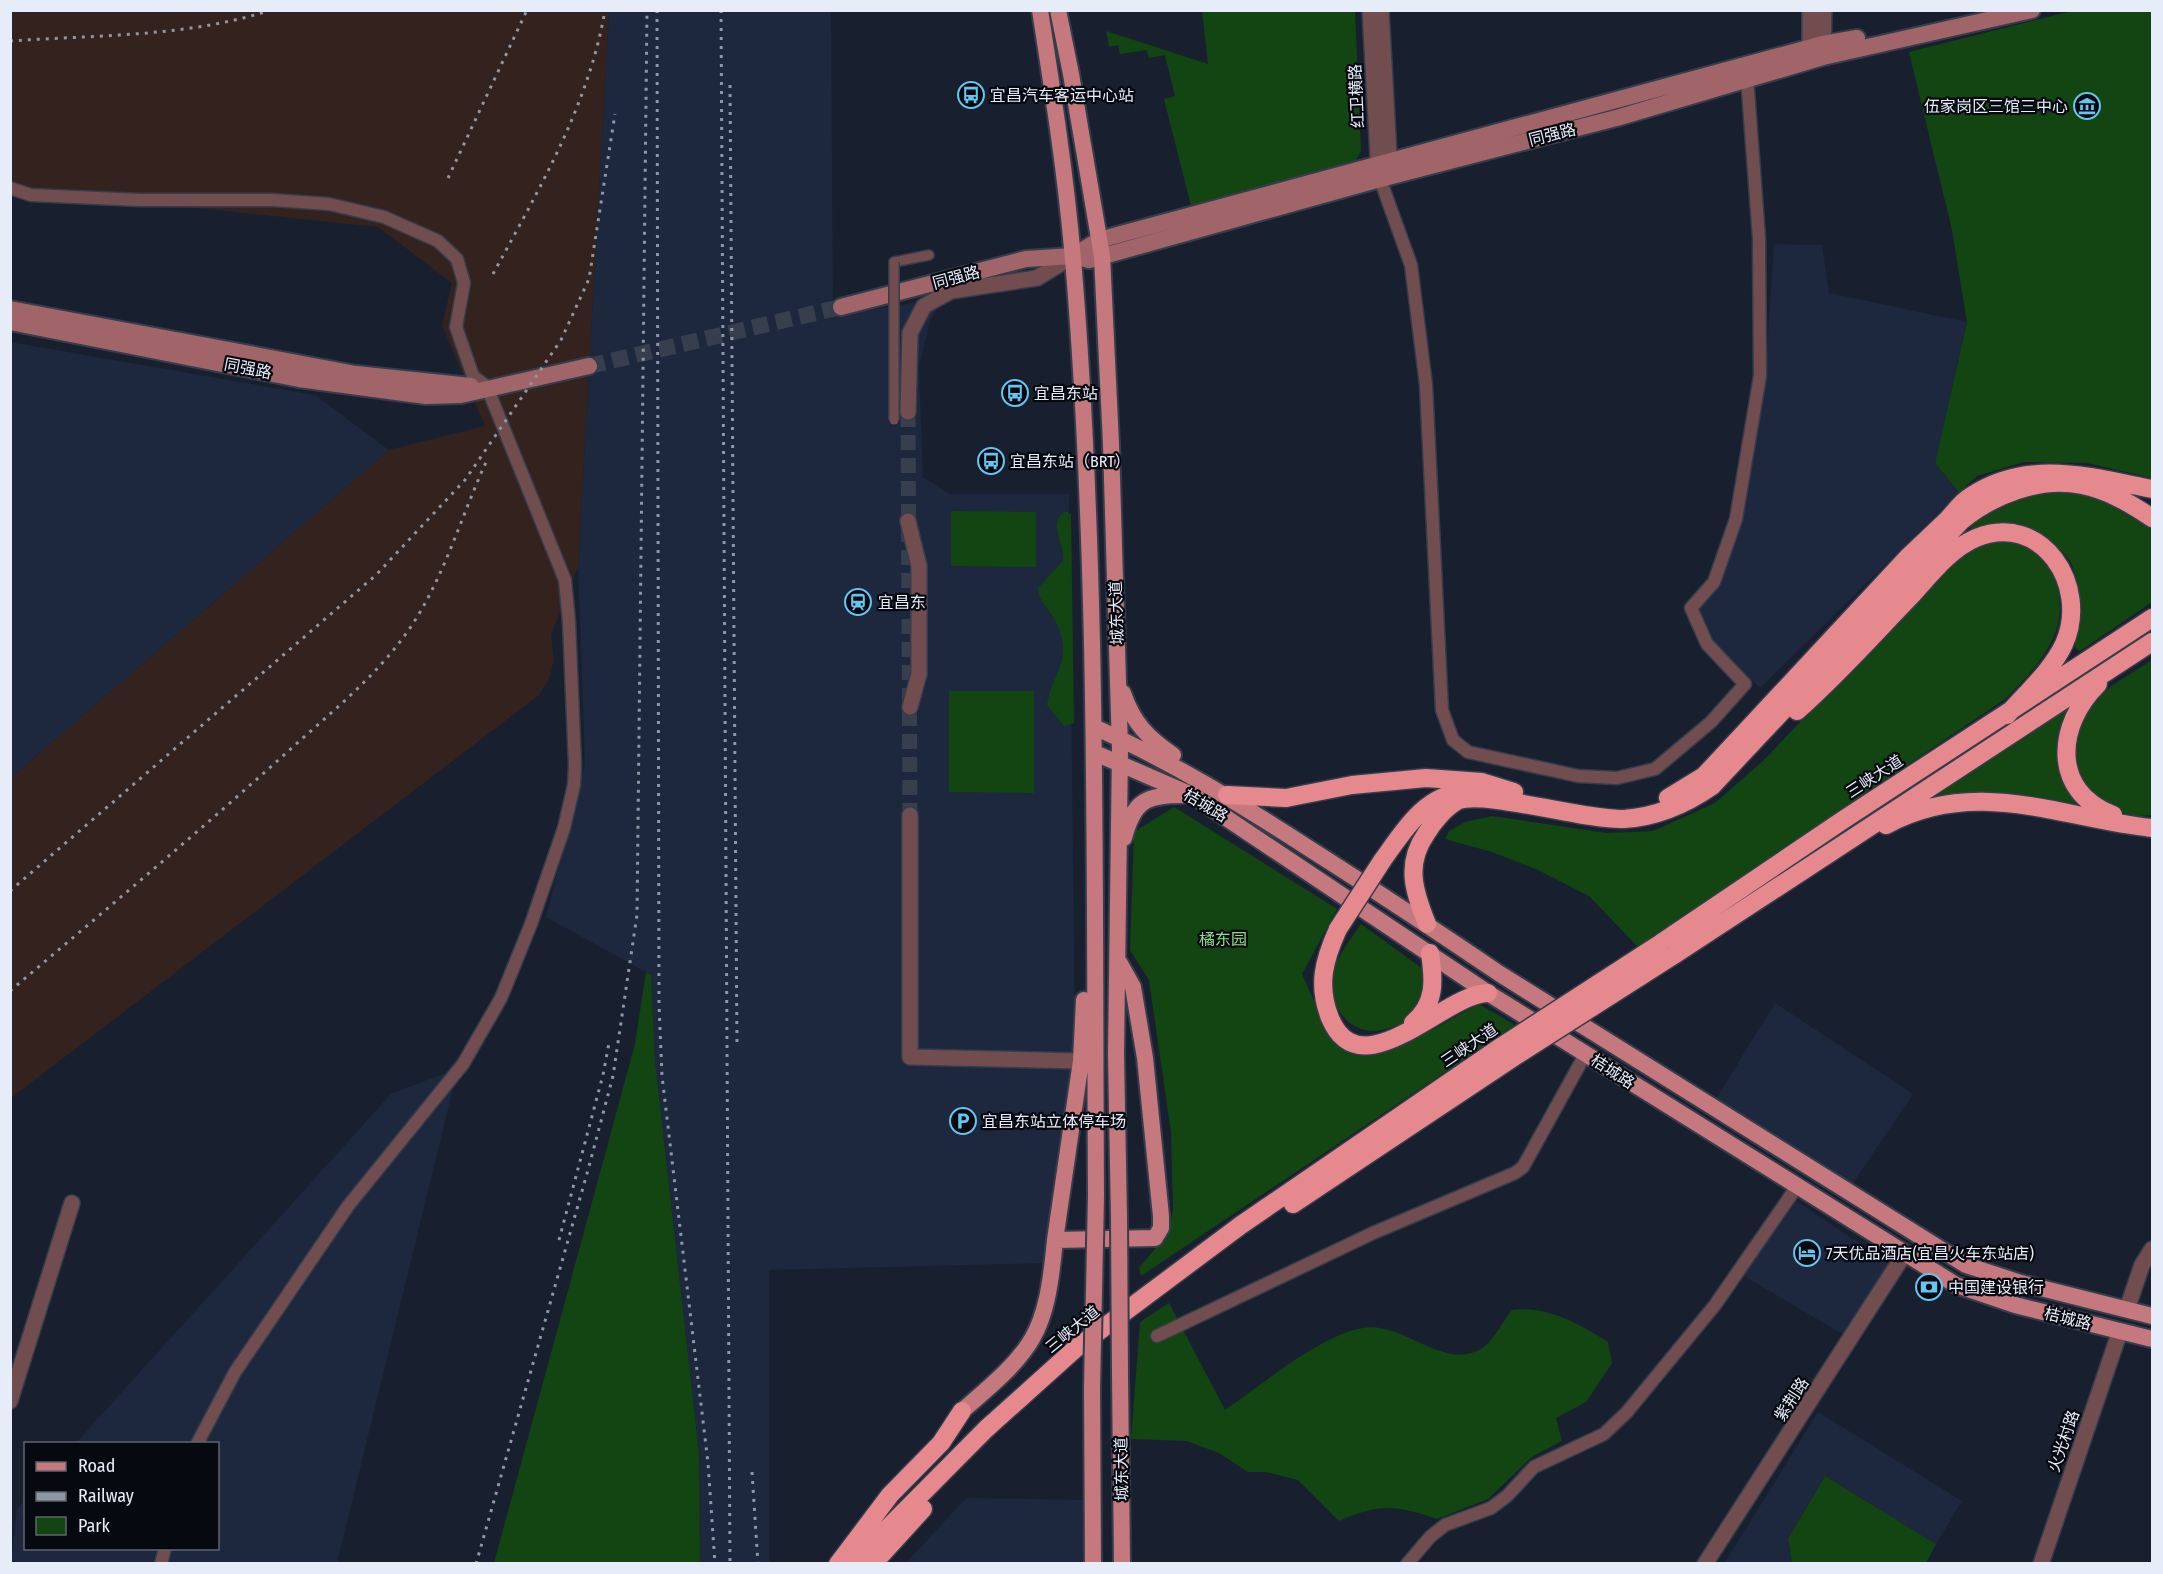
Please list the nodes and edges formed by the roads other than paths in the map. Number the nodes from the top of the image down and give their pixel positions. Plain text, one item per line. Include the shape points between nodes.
1 (1030, 10) edge
2 (1040, 10) edge
3 (1058, 10) edge
4 (1066, 10) edge
5 (1370, 10) edge
6 (1381, 10) edge
7 (1810, 10) edge
8 (1824, 10) edge
9 (1992, 10) edge
10 (2032, 10) edge
11 (1816, 52) junction
12 (1071, 74) junction
13 (1747, 77) junction
14 (1051, 82) junction
15 (1384, 170) junction
16 (10, 188) edge
17 (1101, 248) junction
18 (929, 255) dead end
19 (1073, 256) junction
20 (841, 307) tunnel mouth
21 (10, 309) edge
22 (10, 322) edge
23 (589, 366) tunnel mouth
24 (487, 387) junction
25 (908, 412) tunnel mouth
26 (894, 420) dead end
27 (2152, 489) edge
28 (2152, 510) edge
29 (2152, 518) edge
30 (1948, 519) junction
31 (908, 521) dead end
32 (2152, 618) edge
33 (2152, 642) edge
34 (2120, 662) junction
35 (1118, 675) junction
36 (910, 707) dead end
37 (2007, 715) junction
38 (1094, 727) junction
39 (1120, 737) junction
40 (1095, 753) junction
41 (1119, 762) junction
42 (1713, 786) junction
43 (1514, 792) junction
44 (1192, 795) junction
45 (1227, 795) junction
46 (1459, 800) junction
47 (1094, 813) junction
48 (910, 815) tunnel mouth
49 (2152, 821) edge
50 (2152, 828) edge
51 (1119, 856) junction
52 (1821, 861) junction
53 (1385, 863) junction
54 (1427, 924) junction
55 (1341, 930) junction
56 (1668, 949) junction
57 (1430, 953) junction
58 (1118, 962) junction
59 (1488, 993) junction
60 (1508, 1051) junction
61 (1586, 1053) junction
62 (1082, 1061) junction
63 (1798, 1185) junction
64 (72, 1203) dead end
65 (1055, 1240) junction
66 (2152, 1249) edge
67 (1905, 1253) junction
68 (2127, 1310) junction
69 (2152, 1316) edge
70 (2120, 1331) junction
71 (1157, 1336) dead end
72 (2152, 1339) edge
73 (10, 1401) edge
74 (962, 1411) joint
75 (197, 1442) edge
76 (838, 1563) edge
77 (852, 1563) edge
78 (873, 1563) edge
79 (1093, 1563) edge
80 (1122, 1563) edge
81 (1407, 1563) edge
82 (1705, 1563) edge
83 (2041, 1563) edge

1 - 14 main road
2 - 14 main road, 城东大道
3 - 12 main road, 城东大道
4 - 12 main road
5 - 15 street, 红卫横路
6 - 15 street, 红卫横路
7 - 11 street
8 - 11 street
9 - 11 main road, 同强路
10 - 11 main road, 同强路
11 - 13 main road, 同强路
11 - 15 main road, 同强路 via 1516,129
12 - 17 main road, 城东大道
13 - 15 main road, 同强路 via 1620,117
13 - 15 street via 1759,238 1760,376 1736,519 1714,582 1691,608 1707,644 1745,684 1711,722 1655,769 1617,778 1578,776 1468,752 1453,740 1442,710 1426,385 1411,265
14 - 19 main road, 城东大道
15 - 17 main road, 同强路
16 - 24 street via 31,195 329,204 384,217 438,241 457,259 464,283 456,327 473,376
17 - 19 main road, 同强路 via 1089,260
17 - 35 main road, 城东大道
18 - 26 street, bridge via 894,262
19 - 20 main road, 同强路 via 1026,259
19 - 25 street via 1037,278 951,291 917,315 910,333
19 - 38 main road, 城东大道 via 1088,477
21 - 24 main road, 同强路 via 356,374
22 - 24 main road, 同强路 via 355,387 447,396
23 - 24 main road, 同强路
24 - 75 street via 565,580 575,765 564,828 501,998 463,1064 348,1206 235,1372
27 - 30 highway via 2061,472 2027,474 1969,496
28 - 30 highway via 2109,487 2060,476 1998,487
29 - 42 highway via 2124,500 2081,485 2048,484 1981,505 1961,521
30 - 43 highway via 1704,776 1683,791 1646,807 1619,809
31 - 36 street via 919,566 919,674
32 - 37 highway, 三峡大道
33 - 34 highway, 三峡大道
34 - 49 highway via 2086,696 2070,723 2065,742 2067,764 2074,782 2094,806 2121,819
34 - 52 highway, 三峡大道 via 1863,829
35 - 39 main road, 城东大道
35 - 45 main road via 1129,710 1141,730
37 - 42 highway via 2063,645 2072,603 2068,579 2044,548 2014,534 1994,533 1956,548 1815,695
37 - 56 highway, 三峡大道 via 1853,813
38 - 39 main road, 桔城路
38 - 40 main road, 城东大道
39 - 41 main road, 城东大道
39 - 45 main road, 桔城路
40 - 41 main road, 桔城路
40 - 47 main road, 城东大道
41 - 44 main road, 桔城路
41 - 51 main road, 城东大道
42 - 46 highway via 1673,808 1623,819 1482,799
43 - 45 highway via 1482,782 1426,778 1352,785 1286,798
43 - 53 highway via 1460,792 1441,798 1417,815
44 - 51 main road via 1150,797 1138,805 1129,820
44 - 57 main road, 桔城路
45 - 54 main road, 桔城路
46 - 53 highway via 1423,816
46 - 54 highway via 1428,830 1413,858 1412,874
47 - 62 main road
47 - 79 main road, 城东大道, bridge
48 - 62 street via 910,1057
50 - 52 highway via 2035,805 1970,801 1937,805 1901,818
51 - 58 main road, 城东大道
52 - 56 highway, 三峡大道
53 - 55 highway, bridge
54 - 68 main road, 桔城路 via 1500,974 1966,1265
55 - 57 highway via 1328,979 1328,996 1341,1024 1361,1037 1385,1037 1399,1032 1422,1015 1432,995
55 - 59 highway via 1326,955 1322,976 1324,999 1336,1028 1352,1041 1388,1042 1471,995
56 - 60 highway, 三峡大道, bridge
57 - 59 main road, 桔城路
58 - 65 main road via 1133,987 1145,1058 1161,1228 1155,1238
58 - 80 main road, 城东大道, bridge
59 - 61 main road, 桔城路
60 - 77 highway, 三峡大道 via 1241,1225 1075,1349 986,1429
60 - 78 highway, 三峡大道 via 1242,1238 1081,1359 934,1496
61 - 63 main road, 桔城路
61 - 71 street via 1523,1167 1515,1173 1373,1233
62 - 65 main road
63 - 67 main road, 桔城路
63 - 81 street via 1715,1305 1627,1412 1604,1434 1533,1467 1491,1508 1445,1525
64 - 73 street
65 - 74 main road via 1049,1295 1037,1333 1027,1351 1006,1373
66 - 68 street via 2142,1265
67 - 70 main road, 桔城路 via 1956,1285 2015,1305
67 - 82 street, 紫荆路
68 - 69 main road, 桔城路
70 - 72 main road, 桔城路
70 - 83 street, 火光村路
74 - 76 highway via 940,1443 890,1495

